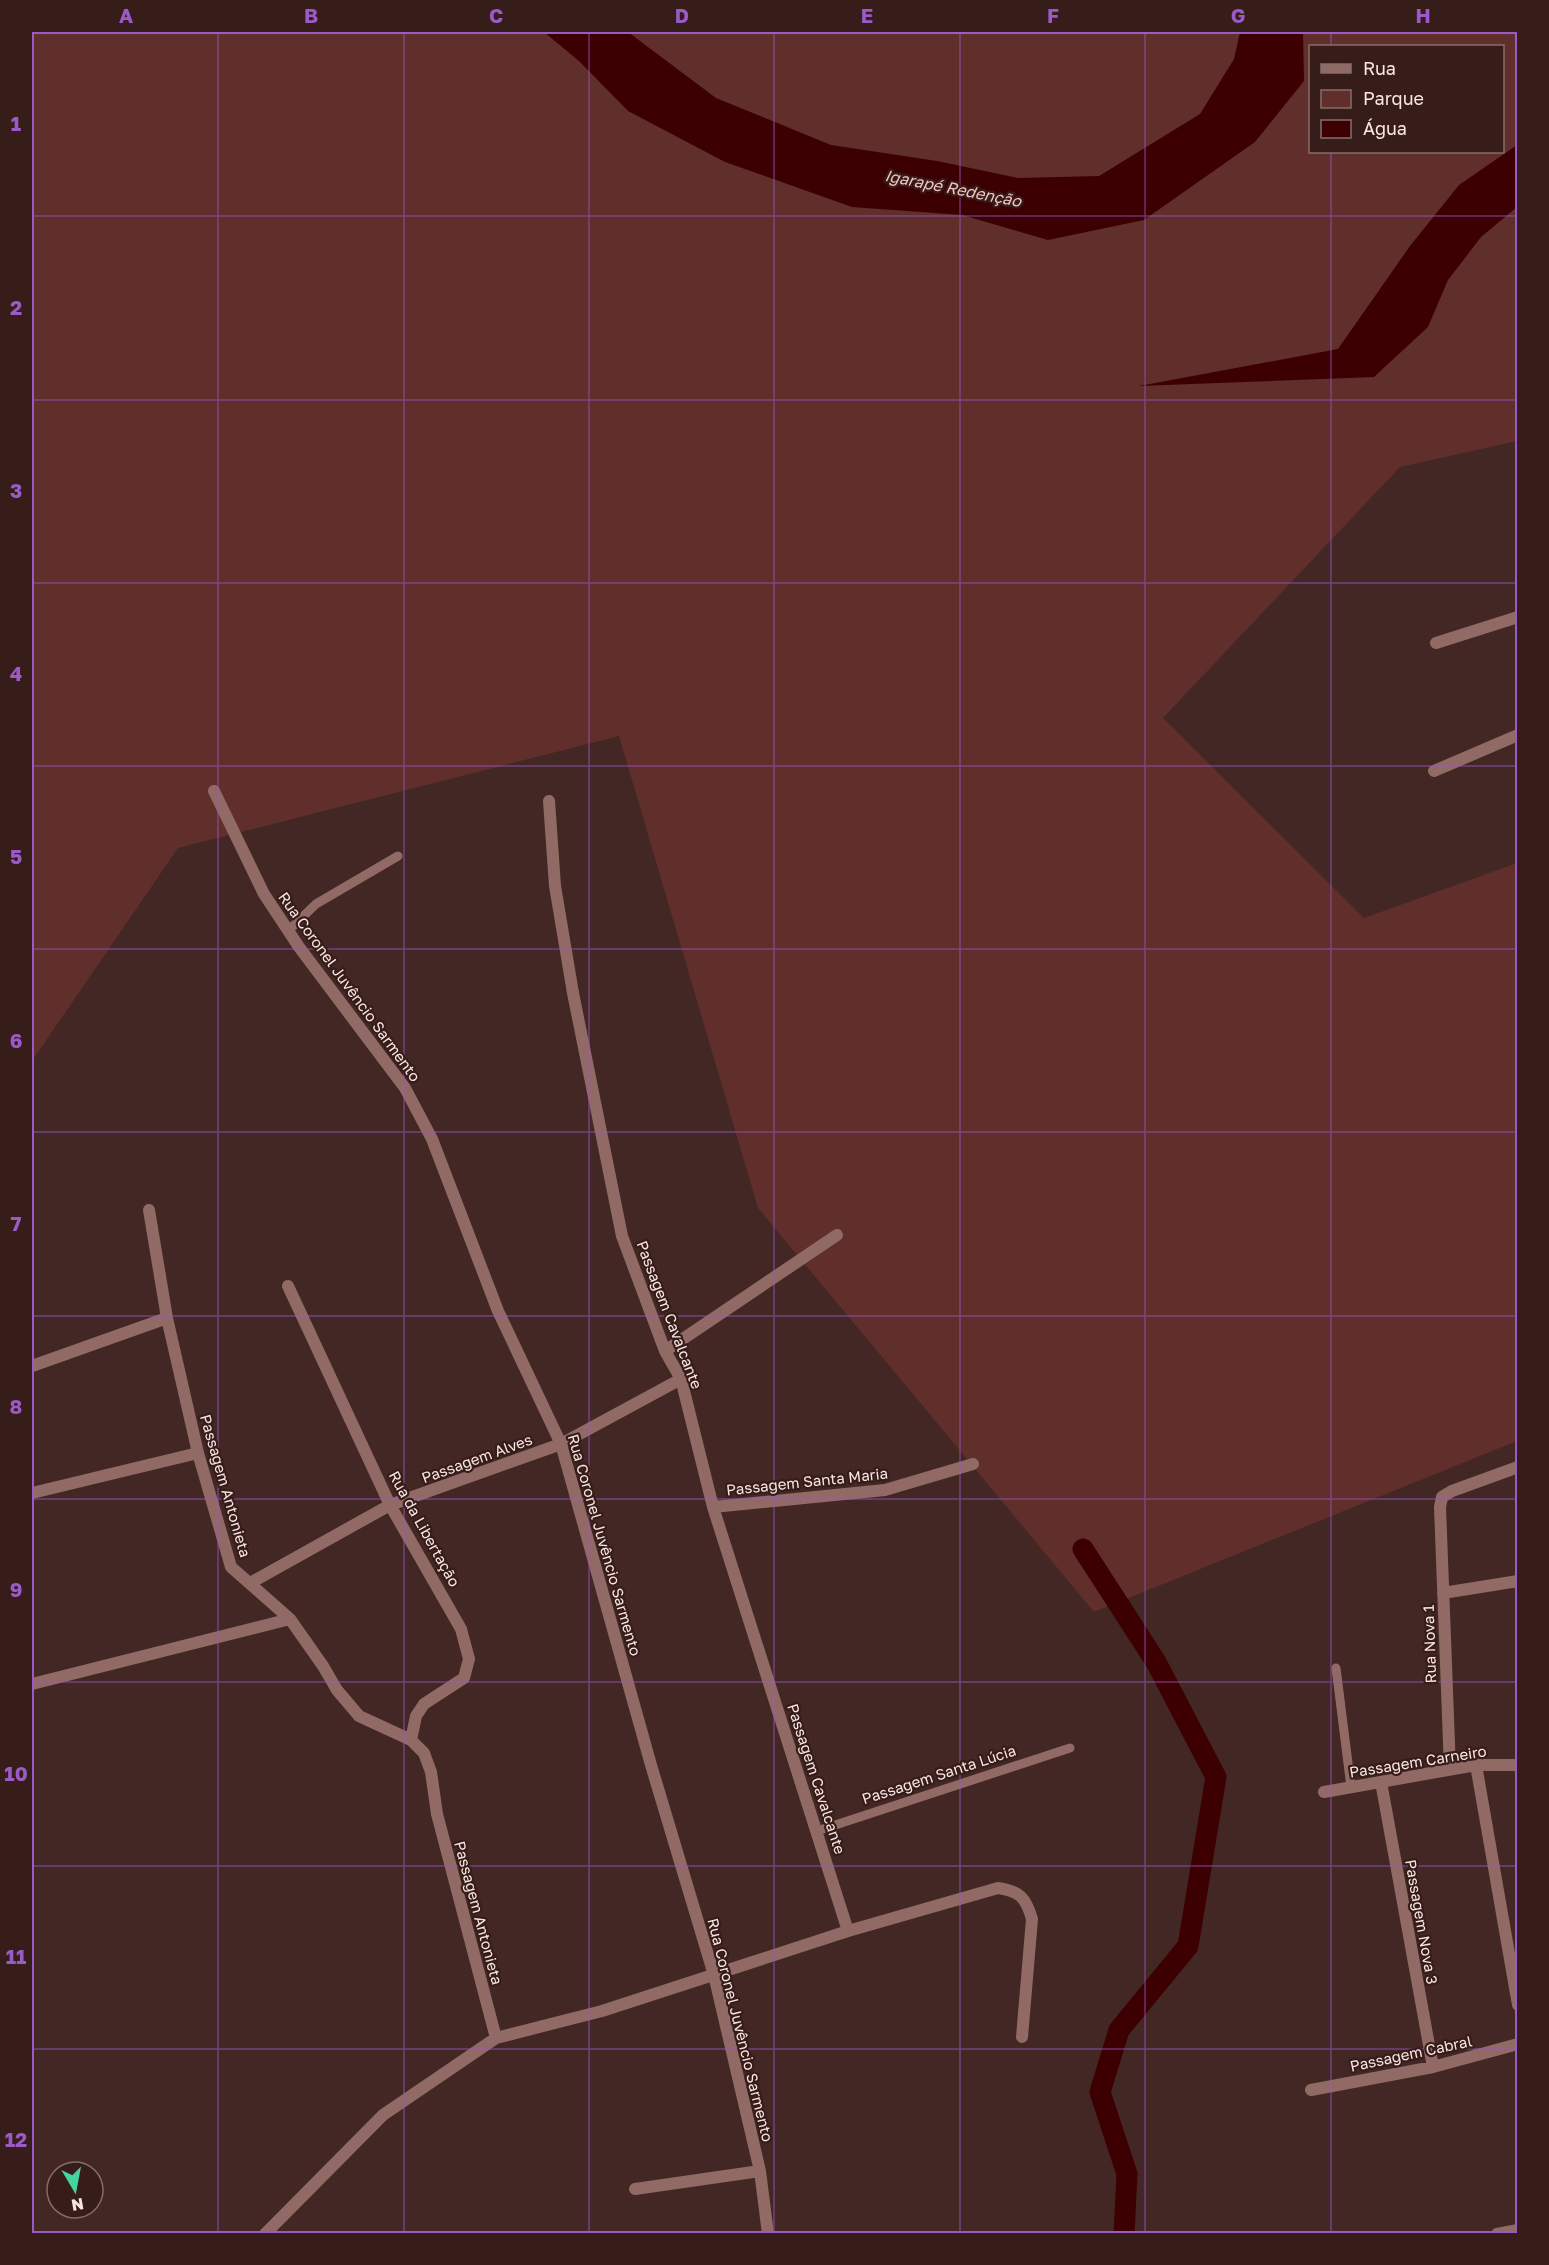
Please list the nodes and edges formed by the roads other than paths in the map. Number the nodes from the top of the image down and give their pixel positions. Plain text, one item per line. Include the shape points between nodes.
1 (1518, 617) edge
2 (1436, 644) dead end
3 (1518, 735) edge
4 (1434, 771) dead end
5 (214, 791) dead end
6 (549, 801) dead end
7 (398, 856) dead end
8 (288, 931) junction
9 (149, 1209) dead end
10 (837, 1236) dead end
11 (288, 1286) dead end
12 (167, 1318) junction
13 (665, 1351) junction
14 (32, 1366) edge
15 (681, 1379) junction
16 (561, 1444) junction
17 (198, 1453) junction
18 (973, 1464) dead end
19 (1518, 1467) edge
20 (32, 1493) edge
21 (390, 1505) junction
22 (713, 1508) junction
23 (1518, 1581) edge
24 (250, 1583) junction
25 (1443, 1593) junction
26 (290, 1619) junction
27 (1336, 1668) dead end
28 (32, 1684) edge
29 (411, 1740) junction
30 (1070, 1748) dead end
31 (1476, 1765) junction
32 (1518, 1765) edge
33 (1450, 1769) junction
34 (1381, 1782) junction
35 (1351, 1787) junction
36 (1324, 1792) dead end
37 (817, 1831) junction
38 (848, 1931) junction
39 (714, 1975) junction
40 (1518, 2005) edge
41 (1022, 2037) dead end
42 (496, 2038) junction
43 (1518, 2044) edge
44 (1432, 2067) junction
45 (1311, 2090) dead end
46 (760, 2171) junction
47 (636, 2189) dead end
48 (1518, 2230) edge
49 (265, 2234) edge
50 (768, 2234) edge
51 (1497, 2234) edge

1 - 2 street
3 - 4 street
5 - 8 street, Rua Coronel Juvêncio Sarmento via 264,894
6 - 13 street, Passagem Cavalcante via 558,908 622,1236
7 - 8 lane via 316,904
8 - 16 street, Rua Coronel Juvêncio Sarmento via 405,1088 432,1139 498,1311
9 - 12 street, Passagem Antonieta
10 - 13 street
11 - 21 street, Rua da Libertação
12 - 14 street
12 - 17 street, Passagem Antonieta
13 - 15 street, Passagem Cavalcante
15 - 16 street, Passagem Alves
15 - 22 street, Passagem Cavalcante
16 - 21 street, Passagem Alves
16 - 39 street, Rua Coronel Juvêncio Sarmento
17 - 20 street
17 - 24 street, Passagem Antonieta via 231,1567
18 - 22 street, Passagem Santa Maria via 885,1490
19 - 25 street, Rua Nova 1 via 1442,1497 1439,1517
21 - 24 street, Passagem Alves
21 - 29 street, Rua da Libertação via 461,1629 469,1659 464,1678 424,1704 416,1716
22 - 37 street, Passagem Cavalcante
23 - 25 street
24 - 26 street, Passagem Antonieta
25 - 33 street, Rua Nova 1
26 - 28 street
26 - 29 street, Passagem Antonieta via 359,1716
27 - 35 lane
29 - 42 street, Passagem Antonieta via 424,1753 431,1772 436,1814
30 - 37 lane, Passagem Santa Lúcia
31 - 32 street, Passagem Carneiro
31 - 33 street, Passagem Carneiro
31 - 40 street
33 - 34 street, Passagem Carneiro
34 - 35 street, Passagem Carneiro
34 - 44 street, Passagem Nova 3
35 - 36 street, Passagem Carneiro
37 - 38 street, Passagem Cavalcante
38 - 39 street
38 - 41 street via 998,1888 1016,1891 1027,1901 1032,1919
39 - 42 street via 602,2011
39 - 46 street, Rua Coronel Juvêncio Sarmento
42 - 49 street via 383,2115
43 - 44 street, Passagem Cabral
44 - 45 street, Passagem Cabral
46 - 47 street
46 - 50 street, Rua Coronel Juvêncio Sarmento
48 - 51 street

